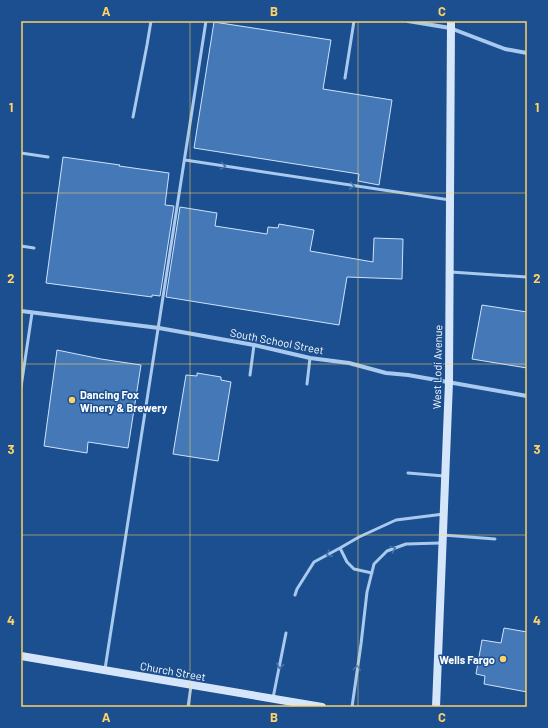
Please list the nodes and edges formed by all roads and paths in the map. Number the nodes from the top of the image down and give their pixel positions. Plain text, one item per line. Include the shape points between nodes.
1 (152, 21) edge
2 (206, 21) edge
3 (354, 21) edge
4 (408, 21) edge
5 (451, 25) edge
6 (527, 53) edge
7 (345, 78) dead end
8 (133, 117) dead end
9 (21, 152) edge
10 (48, 157) dead end
11 (184, 160) junction
12 (450, 200) junction
13 (21, 246) edge
14 (34, 248) dead end
15 (449, 272) junction
16 (527, 277) edge
17 (21, 311) edge
18 (32, 313) junction
19 (159, 328) junction
20 (254, 345) junction
21 (310, 358) junction
22 (250, 375) dead end
23 (449, 382) junction
24 (307, 384) dead end
25 (21, 387) edge
26 (527, 396) edge
27 (408, 473) dead end
28 (445, 476) junction
29 (444, 514) junction
30 (443, 538) junction
31 (495, 540) dead end
32 (340, 548) junction
33 (372, 574) junction
34 (296, 595) dead end
35 (286, 633) dead end
36 (21, 656) edge
37 (105, 671) junction
38 (191, 686) junction
39 (273, 699) junction
40 (188, 707) edge
41 (316, 707) edge
42 (352, 707) edge
43 (436, 707) edge

1 - 8 lane
2 - 11 lane
3 - 7 lane
4 - 5 street
5 - 6 street via 505,48
5 - 12 main road, West Lodi Avenue
9 - 10 lane
11 -> 12 lane
11 - 19 lane
12 - 15 main road, West Lodi Avenue
13 - 14 lane
15 - 16 lane
15 - 23 main road, West Lodi Avenue
17 - 18 street, South School Street
18 - 19 street, South School Street
18 - 25 lane
19 - 20 street, South School Street
19 - 37 lane
20 - 21 street, South School Street
20 - 22 lane
21 - 23 street, South School Street
21 - 24 lane
23 - 26 street, South School Street
23 - 28 main road, West Lodi Avenue
27 - 28 lane
28 - 29 main road, West Lodi Avenue
29 - 30 main road, West Lodi Avenue
29 - 32 lane via 396,520
30 - 31 lane
33 -> 30 lane via 374,564 387,551 406,544
30 - 43 main road, West Lodi Avenue
32 - 33 lane via 354,569
32 -> 34 lane via 314,562
42 -> 33 lane
35 -> 39 lane
36 - 37 main road, Church Street
37 - 38 main road, Church Street
38 - 39 main road, Church Street
38 - 40 lane
39 - 41 main road, Church Street

